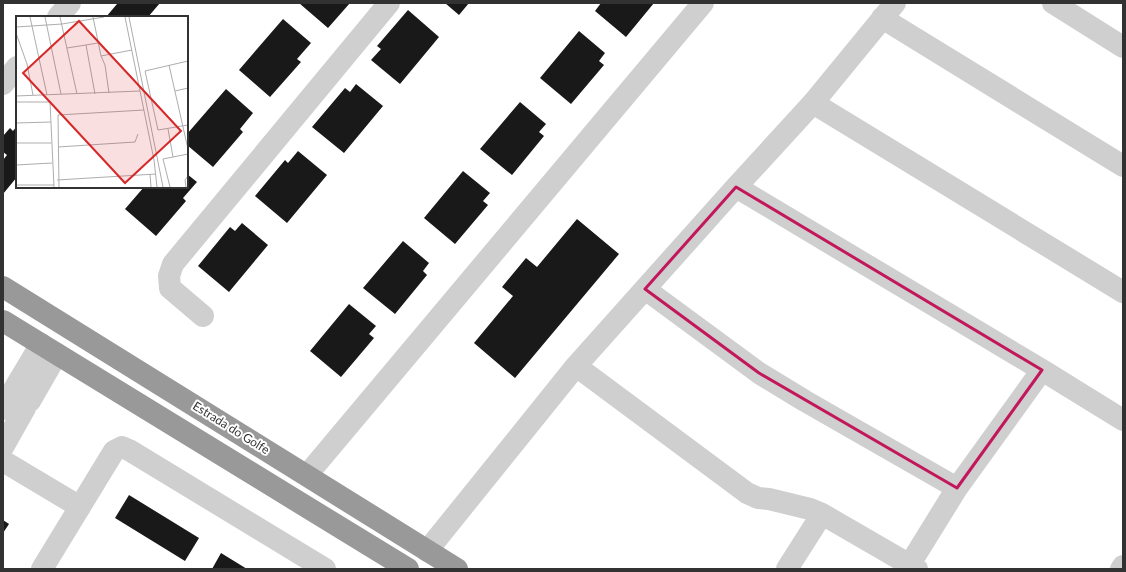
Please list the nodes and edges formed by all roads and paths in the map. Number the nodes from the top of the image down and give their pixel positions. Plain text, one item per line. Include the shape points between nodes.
1 (70, 3) edge
2 (389, 3) edge
3 (703, 3) edge
4 (1053, 3) edge
5 (888, 11) edge
6 (59, 16) edge
7 (1123, 47) edge
8 (16, 68) edge
9 (3, 84) edge
10 (812, 103) junction
11 (1123, 166) edge
12 (736, 187) junction
13 (3, 287) edge
14 (645, 289) junction
15 (1123, 292) edge
16 (203, 316) dead end
17 (3, 321) edge
18 (49, 349) junction
19 (576, 366) junction
20 (1042, 370) junction
21 (16, 402) edge
22 (1123, 420) edge
23 (3, 447) edge
24 (3, 461) edge
25 (307, 475) junction
26 (957, 488) junction
27 (80, 507) junction
28 (822, 514) junction
29 (427, 551) junction
30 (914, 567) edge
31 (42, 569) edge
32 (325, 569) edge
33 (408, 569) edge
34 (457, 569) edge
35 (787, 569) edge

1 - 6 street
2 - 16 street via 173,264 169,276 170,288
3 - 25 street
4 - 7 street
5 - 10 street
5 - 11 street
8 - 9 street
10 - 12 street
10 - 15 street
12 - 14 street
12 - 20 street
13 - 25 highway, Estrada do Golfe
14 - 19 street
14 - 26 street via 758,373
17 - 18 highway
18 - 21 street
18 - 33 highway
19 - 28 street via 747,493
19 - 29 street
20 - 22 street
20 - 26 street
21 - 23 street
24 - 27 street
25 - 29 highway, Estrada do Golfe
26 - 30 street
27 - 31 street
27 - 32 street via 114,451 122,447
28 - 30 street
28 - 35 street
29 - 34 highway, Estrada do Golfe

